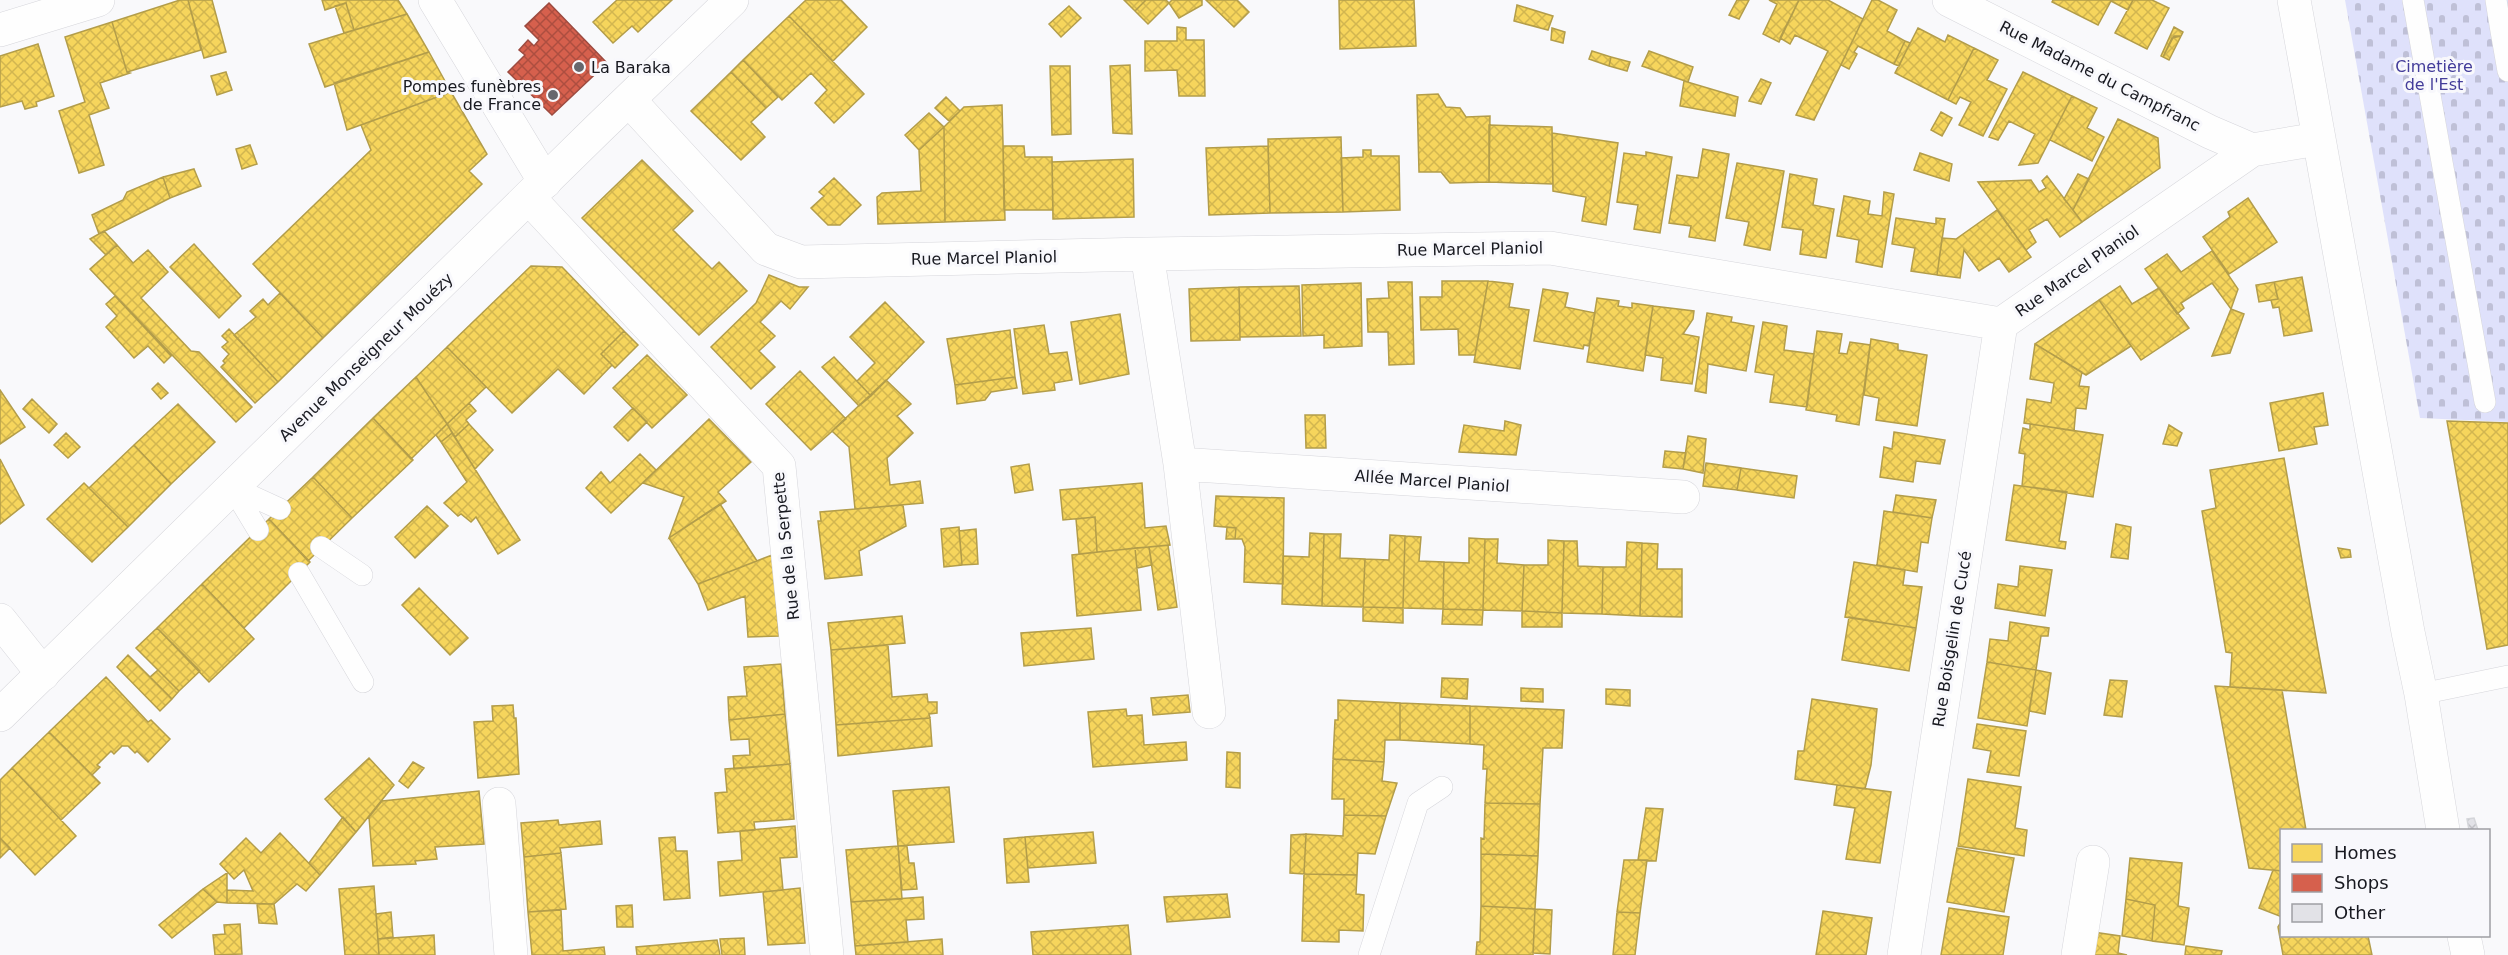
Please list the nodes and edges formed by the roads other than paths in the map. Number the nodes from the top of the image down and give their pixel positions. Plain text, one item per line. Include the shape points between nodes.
1 (98, 0) edge
2 (435, 0) edge
3 (732, 0) edge
4 (1949, 0) edge
5 (2294, 0) edge
6 (2413, 0) edge
7 (2496, 0) edge
8 (16, 17) edge
9 (2504, 30) edge
10 (2508, 71) edge
11 (629, 100) junction
12 (2319, 139) junction
13 (2252, 150) junction
14 (537, 190) junction
15 (1147, 254) junction
16 (2001, 324) junction
17 (2485, 402) dead end
18 (1180, 464) junction
19 (232, 486) junction
20 (1683, 497) dead end
21 (280, 509) dead end
22 (258, 530) dead end
23 (321, 547) dead end
24 (299, 573) dead end
25 (362, 575) dead end
26 (0, 620) edge
27 (43, 674) junction
28 (2508, 676) edge
29 (363, 682) dead end
30 (2421, 694) junction
31 (1209, 712) dead end
32 (0, 715) edge
33 (1442, 787) dead end
34 (499, 804) dead end
35 (2443, 829) edge
36 (2093, 862) dead end
37 (2464, 937) edge
38 (511, 955) edge
39 (827, 955) edge
40 (1370, 955) edge
41 (1904, 955) edge
42 (2078, 955) edge
43 (2468, 955) edge

1 - 8 street
2 - 14 street, Rue de la Serpette
3 - 11 street, Avenue Monseigneur Mouézy
4 - 13 street, Rue Madame du Campfranc
5 - 12 street
6 - 17 lane
7 - 9 lane
9 - 10 lane
11 - 14 street, Avenue Monseigneur Mouézy
11 - 15 street, Rue Marcel Planiol via 766,249 801,262
12 - 13 street, Rue Marcel Planiol
12 - 30 street
13 - 16 street, Rue Marcel Planiol
14 - 19 street, Avenue Monseigneur Mouézy
14 - 39 street, Rue de la Serpette via 779,466
15 - 16 street, Rue Marcel Planiol via 1550,248
15 - 18 street
16 - 41 street, Rue Boisgelin de Cucé
18 - 20 street, Allée Marcel Planiol
18 - 31 street
19 - 21 lane
19 - 22 lane
19 - 27 street, Avenue Monseigneur Mouézy
23 - 25 lane
24 - 29 lane
26 - 27 street
27 - 32 street, Avenue Monseigneur Mouézy
28 - 30 lane
30 - 35 street
33 - 40 lane via 1418,803
34 - 38 street
36 - 42 street
37 - 43 street

